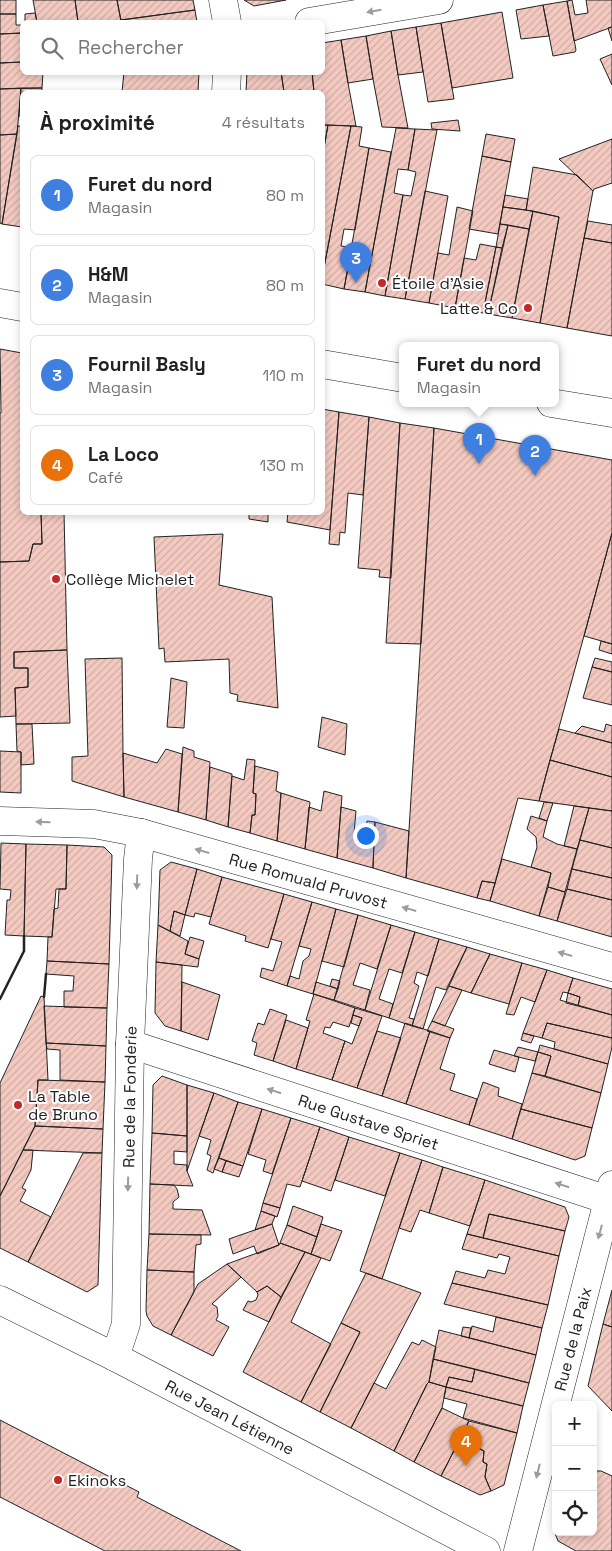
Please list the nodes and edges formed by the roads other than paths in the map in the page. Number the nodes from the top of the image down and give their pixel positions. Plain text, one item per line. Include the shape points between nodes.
1 (222, 0) edge
2 (439, 0) edge
3 (227, 20) edge
4 (321, 20) edge
5 (227, 75) edge
6 (226, 90) edge
7 (0, 303) edge
8 (20, 307) edge
9 (325, 365) edge
10 (399, 377) edge
11 (559, 404) edge
12 (612, 413) edge
13 (0, 821) edge
14 (141, 833) junction
15 (612, 967) edge
16 (130, 1044) junction
17 (610, 1192) edge
18 (0, 1300) edge
19 (115, 1357) junction
20 (486, 1551) edge
21 (518, 1551) edge

1 - 3 street
2 -> 4 street
5 - 6 street
7 - 8 street
9 - 10 street
11 - 12 street
14 -> 13 street, Rue Romuald Pruvost via 94,824
15 -> 14 street, Rue Romuald Pruvost
14 -> 16 street, Rue de la Fonderie
17 -> 16 street, Rue Gustave Spriet
16 -> 19 street, Rue de la Fonderie via 126,1324
17 -> 21 street, Rue de la Paix
18 - 19 street, Rue Jean Létienne
19 - 20 street, Rue Jean Létienne

